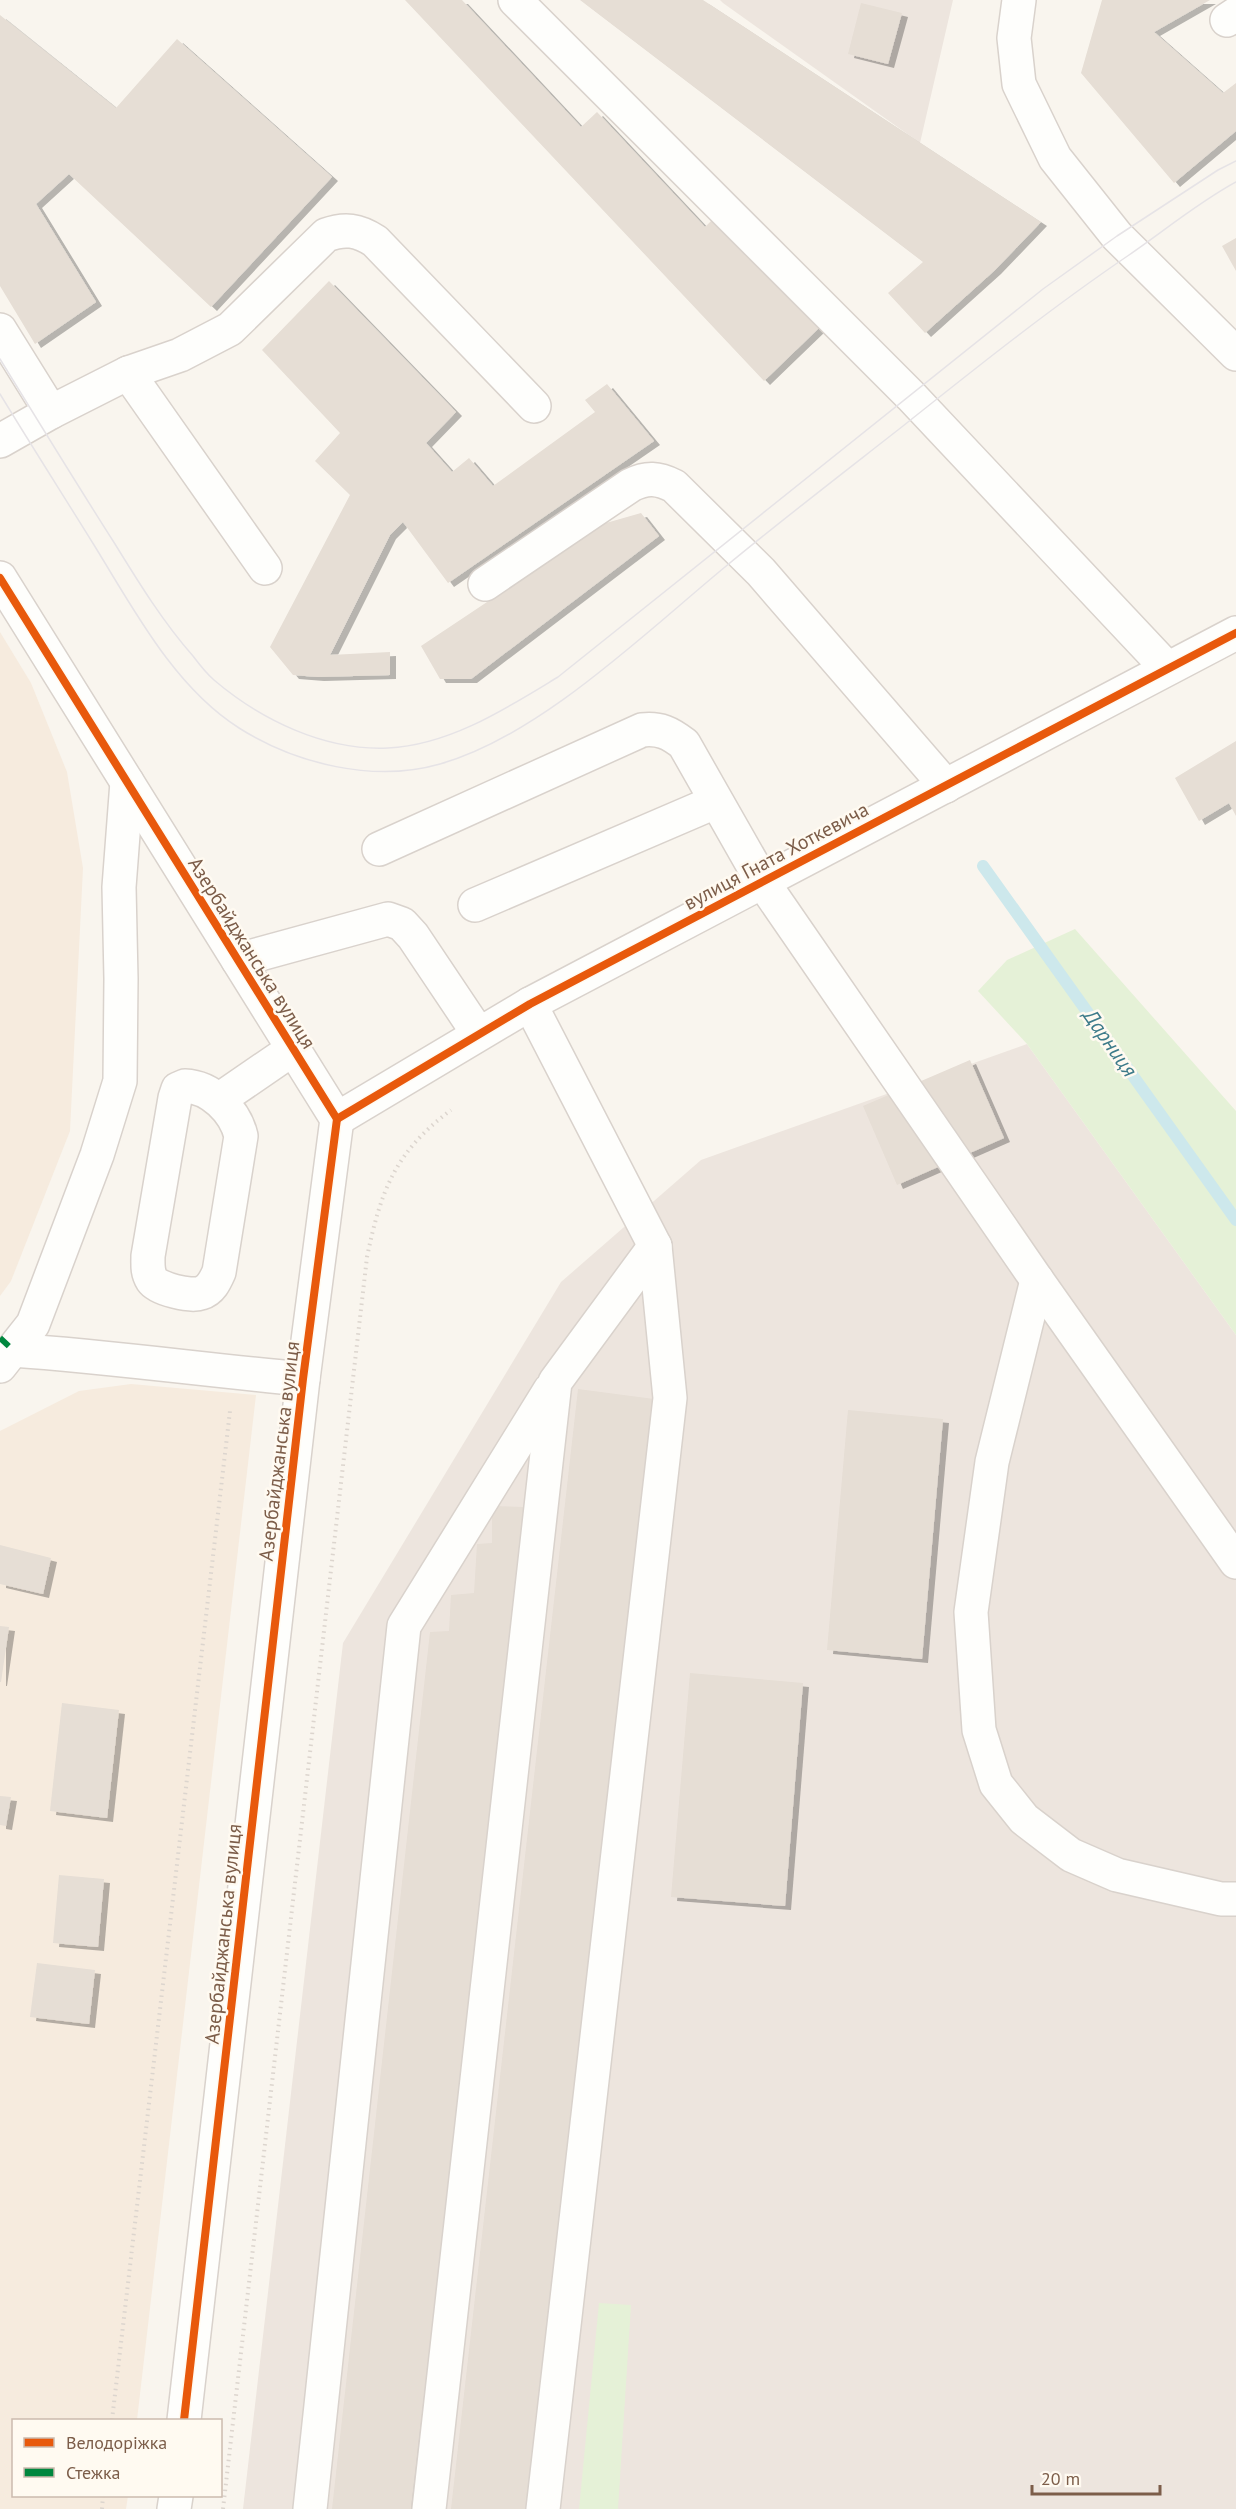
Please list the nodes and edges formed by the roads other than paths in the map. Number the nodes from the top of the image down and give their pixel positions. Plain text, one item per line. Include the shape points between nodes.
1 (515, 0) edge
2 (1019, 0) edge
3 (0, 330) edge
4 (1236, 354) edge
5 (128, 373) junction
6 (534, 406) dead end
7 (51, 412) junction
8 (0, 441) edge
9 (265, 568) dead end
10 (0, 578) edge
11 (485, 584) dead end
12 (1236, 633) edge
13 (1167, 668) junction
14 (127, 782) junction
15 (946, 786) junction
16 (715, 802) junction
17 (379, 849) dead end
18 (762, 881) junction
19 (475, 905) dead end
20 (238, 960) junction
21 (530, 1004) junction
22 (478, 1033) junction
23 (293, 1049) junction
24 (220, 1099) junction
25 (337, 1119) junction
26 (655, 1246) junction
27 (1037, 1280) junction
28 (7, 1358) edge
29 (303, 1379) junction
30 (555, 1382) junction
31 (1236, 1562) edge
32 (1236, 1899) edge
33 (184, 2419) edge
34 (310, 2509) edge
35 (429, 2509) edge
36 (543, 2509) edge

1 - 13 street via 911,396
2 - 4 street via 1014,38 1019,84 1055,158 1117,236
3 - 7 street
5 - 6 street via 180,355 230,328 326,235 339,230 359,231 375,241
5 - 7 street
5 - 9 street
7 - 8 street
10 - 14 street, Азербайджанська вулиця
11 - 15 street via 631,484 660,479 674,486 761,572
12 - 13 street, вулиця Гната Хоткевича
13 - 15 street, вулиця Гната Хоткевича
14 - 20 street, Азербайджанська вулиця
14 - 28 street via 119,887 120,1081 98,1155 33,1324
15 - 18 street, вулиця Гната Хоткевича
16 - 17 street via 684,744 657,729 642,730
16 - 18 street
16 - 19 street
18 - 21 street, вулиця Гната Хоткевича
18 - 27 street
20 - 22 street via 388,918 402,924 413,936
20 - 23 street, Азербайджанська вулиця
21 - 22 street, вулиця Гната Хоткевича
21 - 26 street
22 - 25 street, вулиця Гната Хоткевича
23 - 24 street
23 - 25 street, Азербайджанська вулиця
24 - 24 street via 239,1126 241,1136 219,1272 208,1290 199,1294 165,1289 152,1282 147,1270 175,1098 178,1089 193,1086
25 - 29 street, Азербайджанська вулиця
26 - 30 street
26 - 36 street via 670,1398
27 - 31 street
27 - 32 street via 992,1462 971,1612 979,1730 996,1784 1024,1819 1071,1855 1117,1875
28 - 29 street via 80,1355
29 - 33 street, Азербайджанська вулиця
30 - 34 street via 404,1626
30 - 35 street

